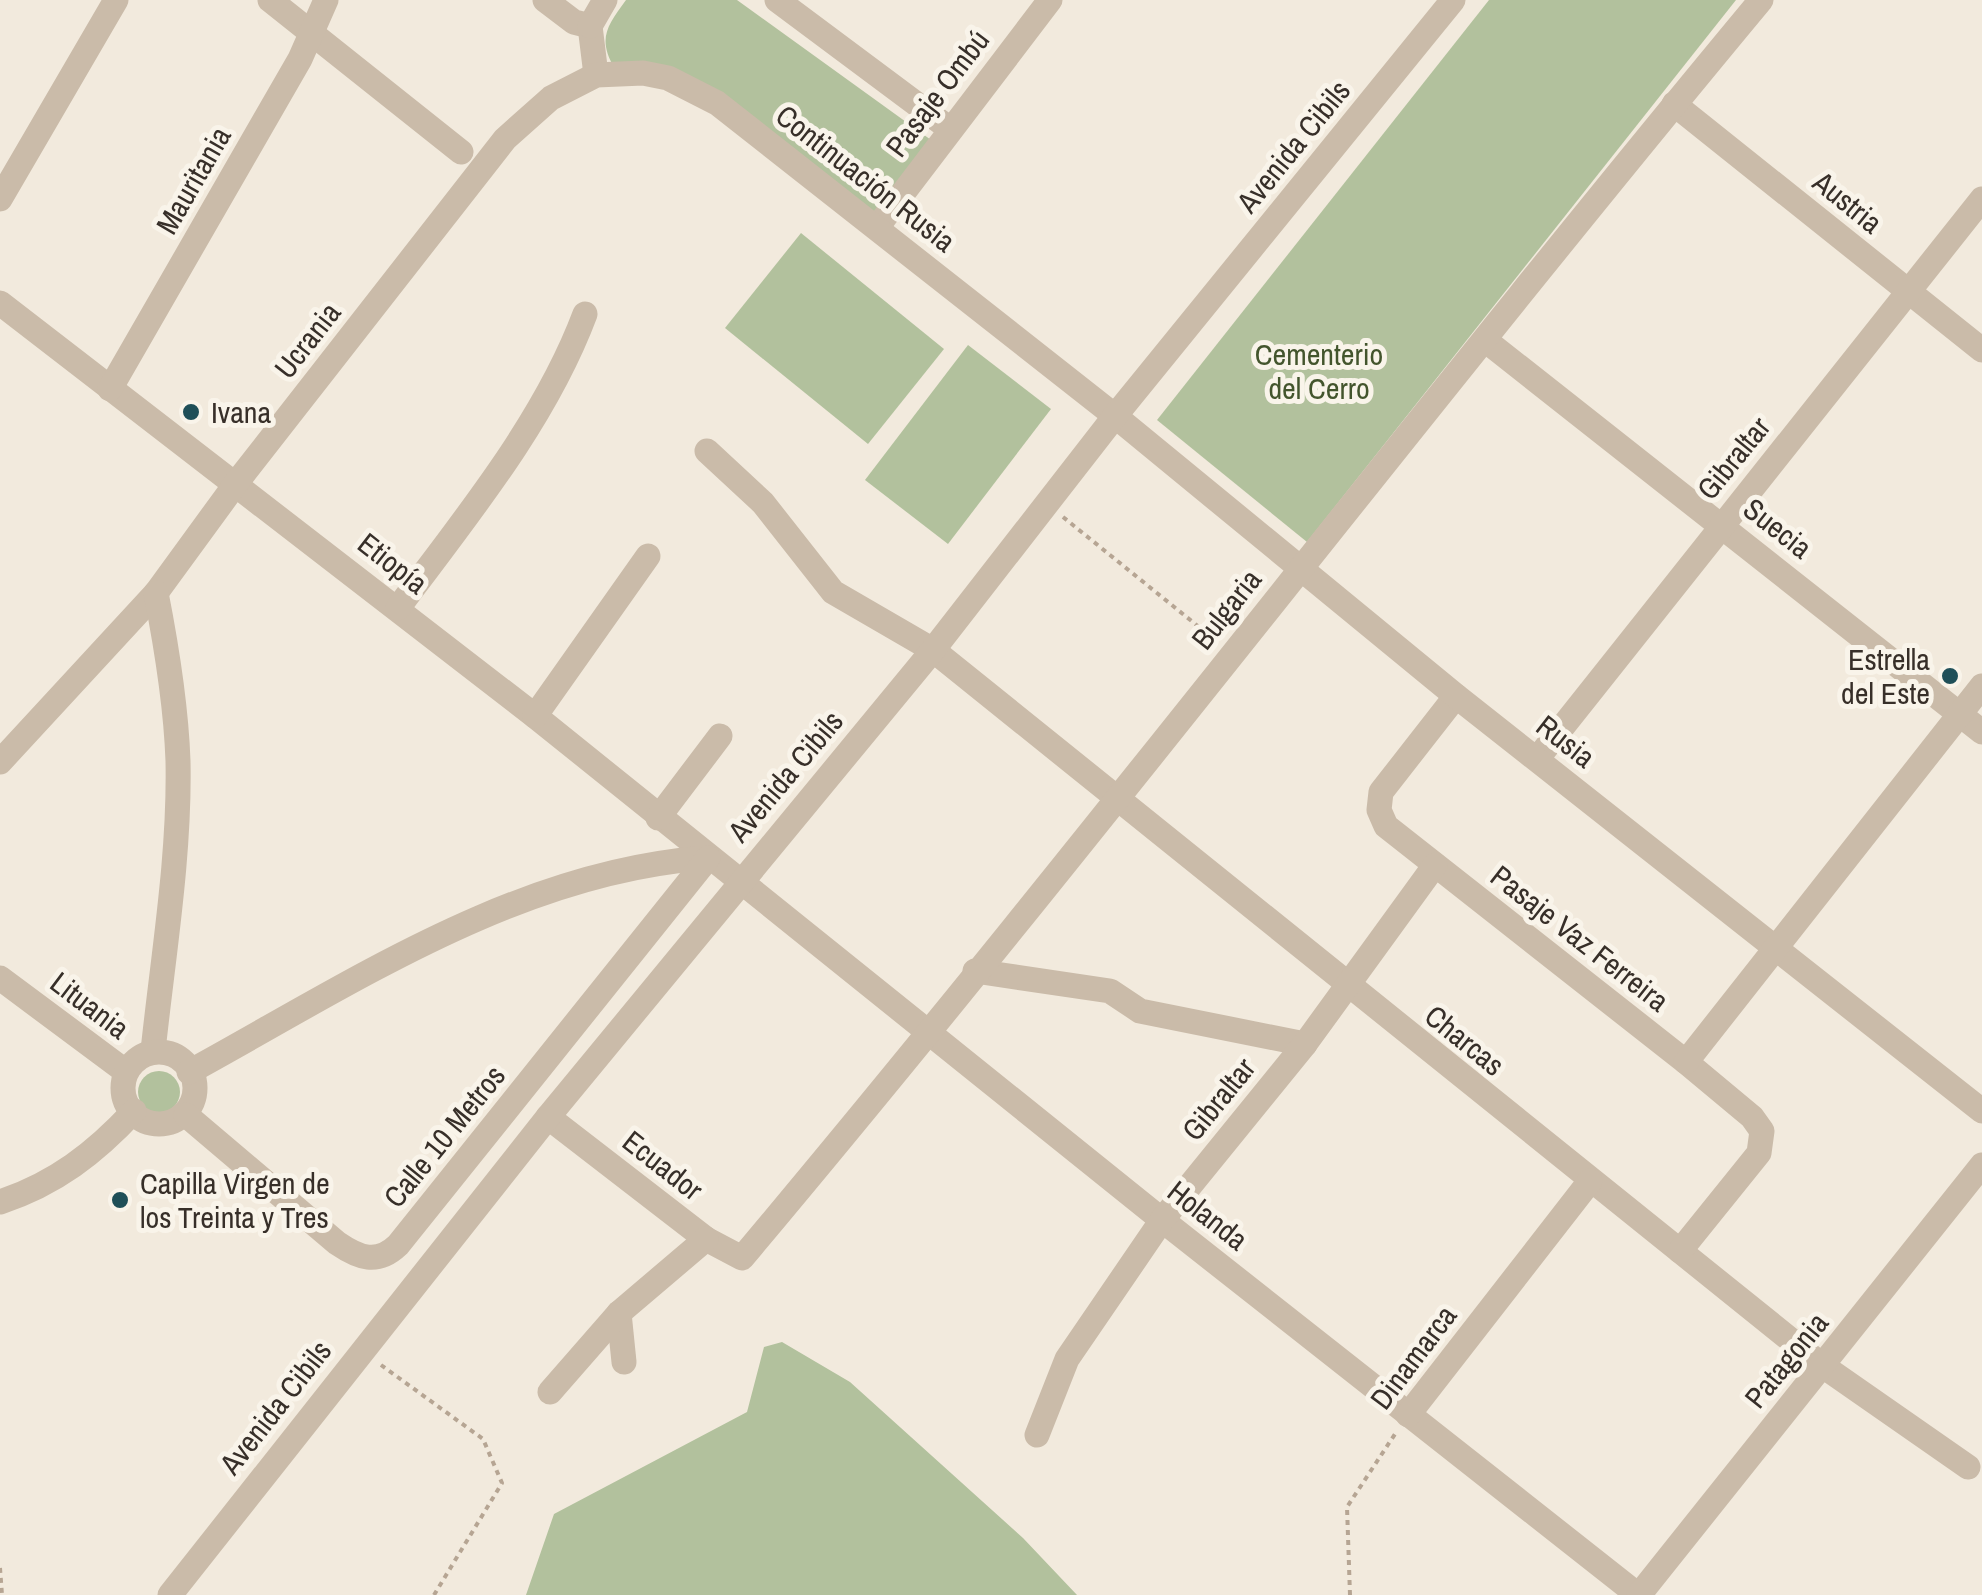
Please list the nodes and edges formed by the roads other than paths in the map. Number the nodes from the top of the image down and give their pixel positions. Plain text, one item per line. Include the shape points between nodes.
1 (116, 0) edge
2 (270, 0) edge
3 (326, 0) edge
4 (544, 0) edge
5 (605, 0) edge
6 (777, 0) edge
7 (1050, 0) edge
8 (1452, 0) edge
9 (1760, 0) edge
10 (590, 26) junction
11 (312, 34) junction
12 (596, 75) junction
13 (551, 98) joint
14 (1674, 104) junction
15 (950, 129) junction
16 (461, 152) dead end
17 (0, 199) edge
18 (1982, 200) edge
19 (878, 226) junction
20 (1908, 291) junction
21 (0, 303) edge
22 (585, 314) dead end
23 (1485, 340) junction
24 (1982, 350) edge
25 (110, 389) junction
26 (1115, 416) junction
27 (707, 451) dead end
28 (237, 482) junction
29 (1721, 525) junction
30 (648, 556) dead end
31 (1301, 568) junction
32 (156, 594) junction
33 (398, 608) junction
34 (933, 650) junction
35 (1982, 686) edge
36 (1456, 696) junction
37 (1960, 714) junction
38 (535, 716) junction
39 (1982, 732) edge
40 (720, 736) dead end
41 (1537, 760) junction
42 (0, 762) edge
43 (1118, 802) junction
44 (658, 818) junction
45 (708, 858) junction
46 (1435, 865) junction
47 (739, 882) junction
48 (1776, 945) junction
49 (976, 971) junction
50 (0, 978) edge
51 (1346, 987) junction
52 (927, 1032) junction
53 (1305, 1044) junction
54 (153, 1052) junction
55 (1686, 1062) junction
56 (125, 1072) junction
57 (189, 1072) junction
58 (134, 1111) junction
59 (1982, 1111) edge
60 (186, 1115) junction
61 (548, 1117) junction
62 (1982, 1166) edge
63 (1590, 1181) junction
64 (0, 1202) edge
65 (1162, 1220) junction
66 (706, 1239) junction
67 (1680, 1251) junction
68 (742, 1258) joint
69 (619, 1313) junction
70 (624, 1362) dead end
71 (1823, 1366) junction
72 (550, 1392) dead end
73 (1408, 1415) junction
74 (1037, 1435) dead end
75 (1968, 1467) dead end
76 (170, 1595) edge
77 (1639, 1595) edge

1 - 17 street
2 - 11 street
3 - 11 street, Mauritania
4 - 10 street
5 - 10 street
6 - 15 street
7 - 15 street, Pasaje Ombú
8 - 26 street, Avenida Cibils
9 - 14 street, Bulgaria
10 - 12 street
11 - 16 street
11 - 25 street, Mauritania
12 - 13 street, Continuación Rusia
12 - 19 street, Continuación Rusia via 643,73 696,90
13 - 28 street, Ucrania via 481,168
14 - 20 street, Austria
14 - 23 street, Bulgaria
15 - 19 street, Pasaje Ombú
18 - 20 street, Gibraltar
19 - 26 street, Continuación Rusia
20 - 24 street, Austria
20 - 29 street, Gibraltar
21 - 25 street, Etiopía
22 - 33 street via 548,391
23 - 29 street, Suecia
23 - 31 street, Bulgaria
25 - 28 street, Etiopía
26 - 31 street, Rusia
26 - 34 street, Avenida Cibils
27 - 34 street, Charcas via 762,503 833,592
28 - 32 street, Ucrania
28 - 33 street, Etiopía
29 - 37 street, Suecia
29 - 41 street, Gibraltar
30 - 38 street
31 - 36 street, Rusia
31 - 43 street, Bulgaria
32 - 42 street, Ucrania
32 - 54 street via 178,762
33 - 38 street, Etiopía
34 - 43 street, Charcas
34 - 47 street, Avenida Cibils
35 - 37 street
36 - 41 street, Rusia
36 - 46 street, Pasaje Vaz Ferreira via 1378,804 1386,826
37 - 39 street, Suecia
37 - 48 street
38 - 44 street, Etiopía
40 - 44 street
41 - 48 street, Rusia
43 - 49 street, Bulgaria
43 - 51 street, Charcas
44 - 45 street, Etiopía
45 - 47 street, Etiopía
45 - 57 street via 632,866 544,893
45 - 60 street, Calle 10 Metros via 382,1256 360,1258
46 - 51 street, Gibraltar
46 - 55 street, Pasaje Vaz Ferreira
47 - 52 street, Holanda
47 - 61 street, Avenida Cibils
48 - 55 street
48 - 59 street, Rusia
49 - 52 street, Bulgaria
49 - 53 street via 1110,991 1140,1011
50 - 56 street, Lituania
51 - 53 street, Gibraltar
51 - 63 street, Charcas
52 - 65 street, Holanda
52 - 68 street, Bulgaria
53 - 65 street, Gibraltar
54 - 56 street, Lituania
54 - 57 street, Lituania via 165,1052
55 - 67 street, Pasaje Vaz Ferreira via 1762,1131 1760,1153
56 - 58 street via 123,1092
57 - 60 street via 195,1092
58 - 60 street via 167,1124
58 - 64 street via 74,1167
61 - 66 street, Ecuador
61 - 76 street, Avenida Cibils
62 - 71 street, Patagonia
63 - 67 street, Charcas
63 - 73 street, Dinamarca
65 - 73 street, Holanda
65 - 74 street, Gibraltar via 1066,1359
66 - 68 street, Ecuador
66 - 69 street
67 - 71 street, Charcas
69 - 70 street
69 - 72 street
71 - 75 street, Charcas
71 - 77 street, Patagonia
73 - 77 street, Holanda

